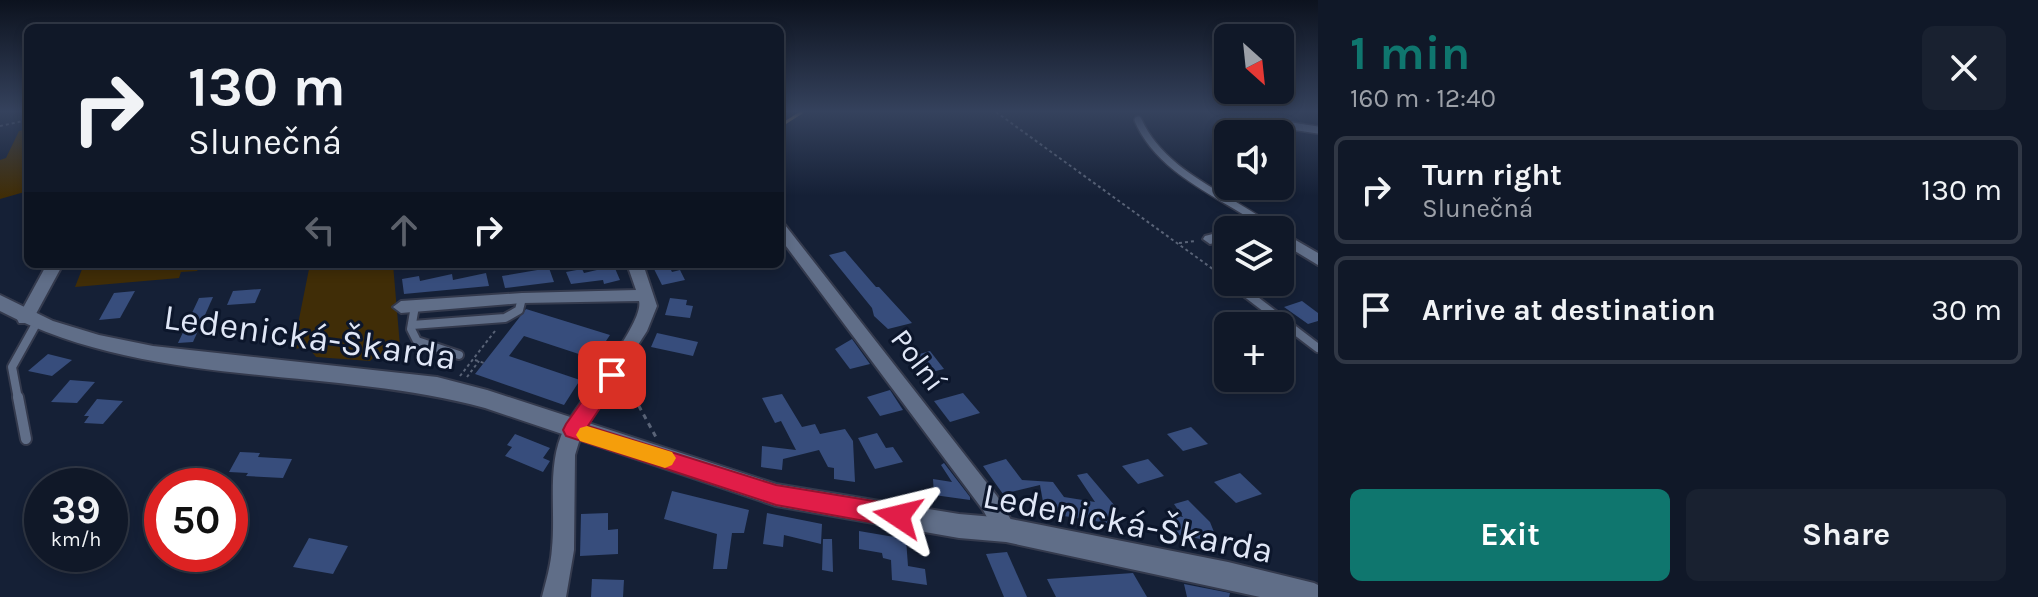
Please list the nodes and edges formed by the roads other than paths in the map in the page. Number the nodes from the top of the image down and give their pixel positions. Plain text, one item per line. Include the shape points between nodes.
1 (1147, 140) edge
2 (1252, 216) edge
3 (784, 233) edge
4 (1214, 238) edge
5 (1210, 239) road end
6 (1294, 244) edge
7 (1318, 260) edge
8 (53, 268) edge
9 (636, 268) edge
10 (646, 295) junction
11 (1250, 296) edge
12 (522, 298) junction
13 (0, 302) edge
14 (408, 306) joint
15 (30, 321) junction
16 (412, 325) junction
17 (1318, 348) edge
18 (459, 355) dead end
19 (573, 430) junction
20 (26, 439) dead end
21 (1006, 530) junction
22 (554, 597) edge
23 (1314, 597) edge

1 - 2 lane via 1169,161
3 - 21 street, Polní
4 - 5 street
6 - 7 street
8 - 15 street
9 - 10 street
10 - 12 street
10 - 19 street via 649,306 641,327
11 - 17 lane
12 - 14 street
12 - 16 lane via 517,314 499,319
13 - 15 main road, Ledenická-Škarda
14 - 16 lane
15 - 19 main road, Ledenická-Škarda via 66,336 130,349 437,386
15 - 20 lane via 12,367
16 - 18 lane via 417,341
19 - 21 main road, Ledenická-Škarda via 776,495
19 - 22 street via 565,455 563,550
21 - 23 main road, Ledenická-Škarda

